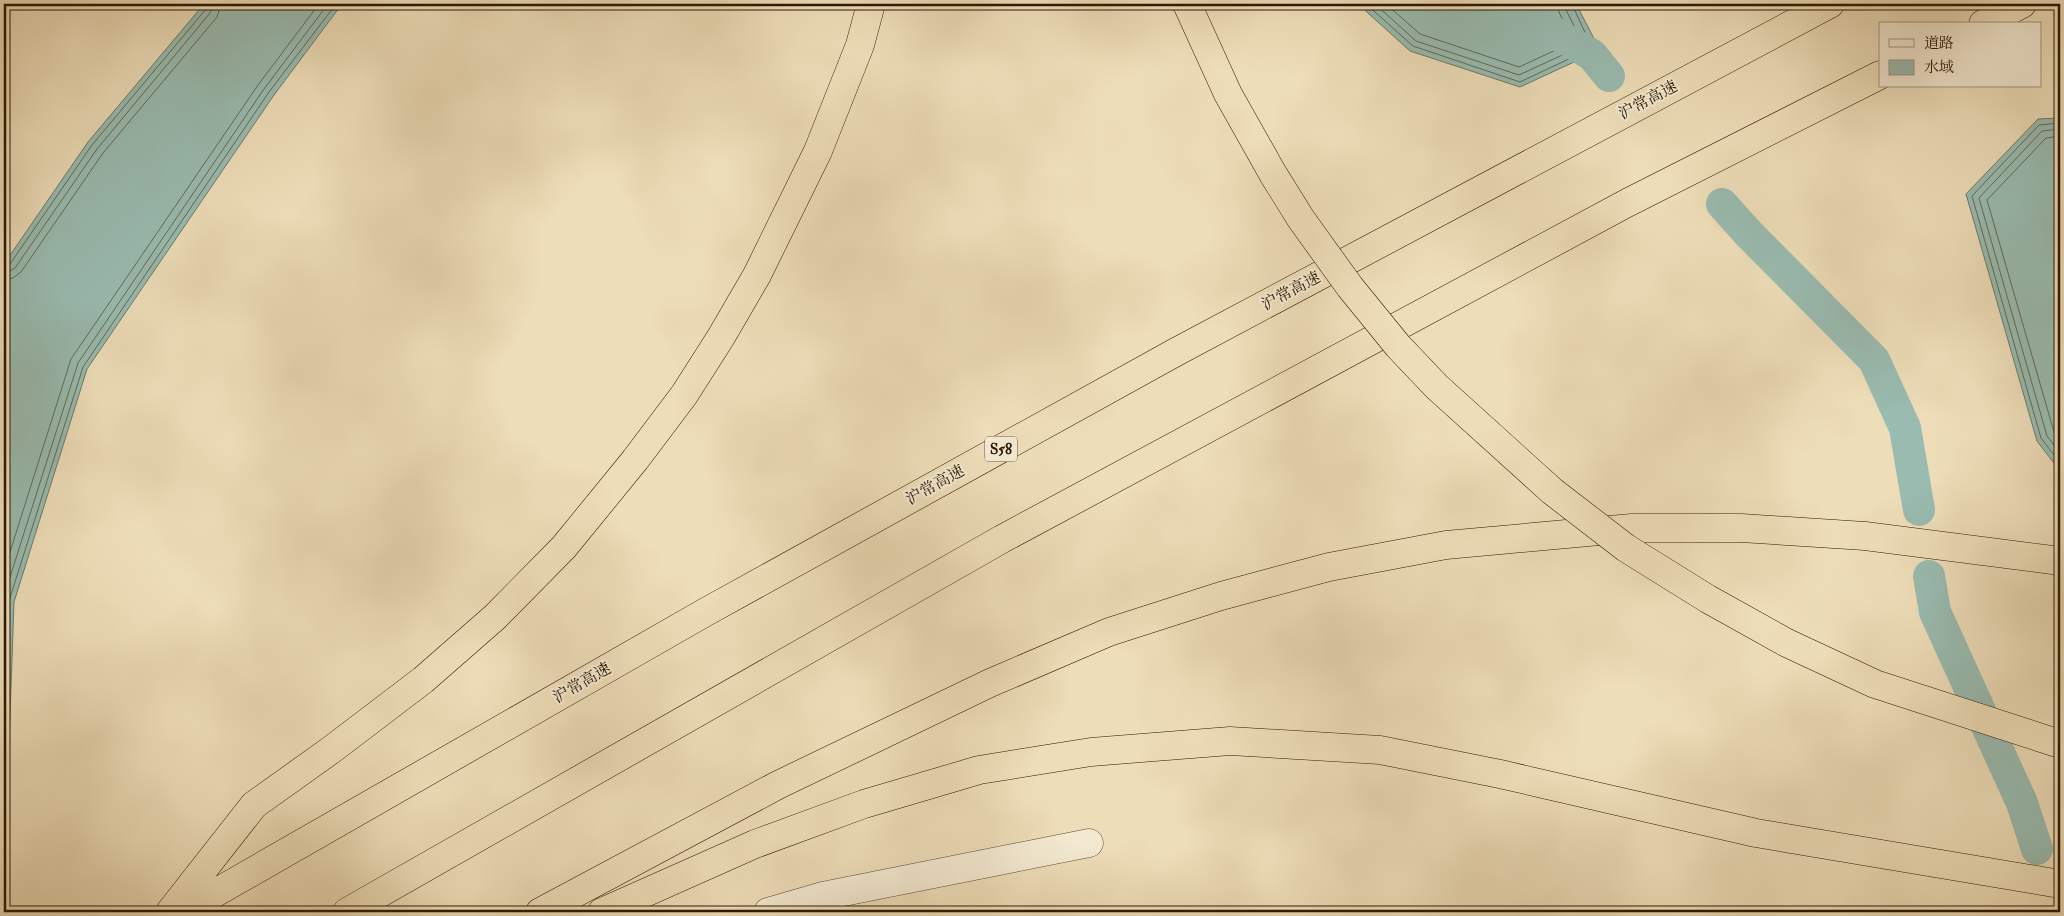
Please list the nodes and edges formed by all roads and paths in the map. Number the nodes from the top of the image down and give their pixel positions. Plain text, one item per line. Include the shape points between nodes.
1 (871, 4) edge
2 (1187, 4) edge
3 (1830, 4) edge
4 (2022, 4) edge
5 (1987, 22) edge
6 (1879, 76) edge
7 (2060, 561) edge
8 (2060, 744) edge
9 (1089, 842) dead end
10 (2060, 884) edge
11 (170, 912) edge
12 (182, 912) edge
13 (347, 912) edge
14 (540, 912) edge
15 (602, 912) edge
16 (768, 912) edge

1 - 11 highway via 860,45 818,151 757,275 684,395 635,460 564,547 495,617 423,680 254,805
2 - 8 highway, bridge via 1228,94 1273,174 1350,287 1398,346 1437,387 1552,491 1626,548 1787,643 1875,684
3 - 12 highway, 沪常高速 / S58 via 1088,400 704,613
4 - 5 highway
6 - 13 highway via 1627,203 1010,534
7 - 14 highway via 1865,536 1741,528 1632,528 1446,545 1329,567 1222,596 1109,632 990,683 778,785
9 - 16 street via 823,896
10 - 15 highway via 1756,833 1380,750 1230,741 1092,752 980,770 864,804 755,844

